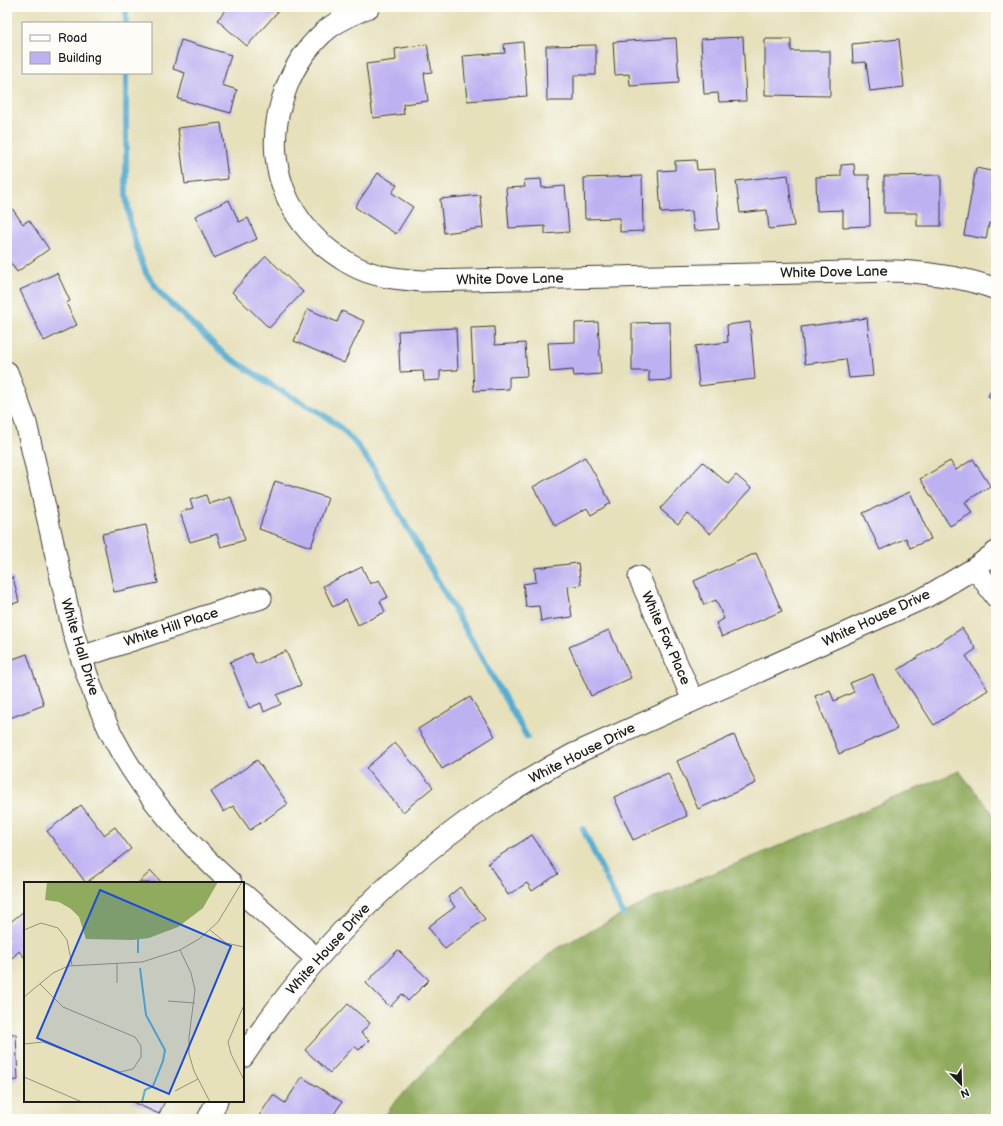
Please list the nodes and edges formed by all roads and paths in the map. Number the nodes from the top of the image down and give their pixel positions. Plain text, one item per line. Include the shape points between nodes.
1 (369, 7) edge
2 (996, 289) edge
3 (7, 372) edge
4 (996, 552) edge
5 (975, 568) junction
6 (639, 577) dead end
7 (261, 598) dead end
8 (996, 598) edge
9 (81, 657) junction
10 (693, 700) junction
11 (230, 882) edge
12 (244, 895) edge
13 (316, 958) junction
14 (244, 1055) edge
15 (217, 1102) edge
16 (208, 1119) edge

1 - 2 street, White Dove Lane via 329,28 313,43 299,62 284,95 274,139 280,179 298,216 329,251 353,266 395,279 422,281 898,271 940,275
3 - 9 street, White Hall Drive via 26,423 67,608
4 - 5 street, White House Drive
5 - 8 street
5 - 10 street, White House Drive via 926,597
6 - 10 street, White Fox Place
7 - 9 street, White Hill Place
9 - 11 street, White Hall Drive via 105,721 140,780 176,827
10 - 13 street, White House Drive via 574,754 477,813 379,892
12 - 13 street
13 - 14 street, White House Drive via 268,1019
15 - 16 street

